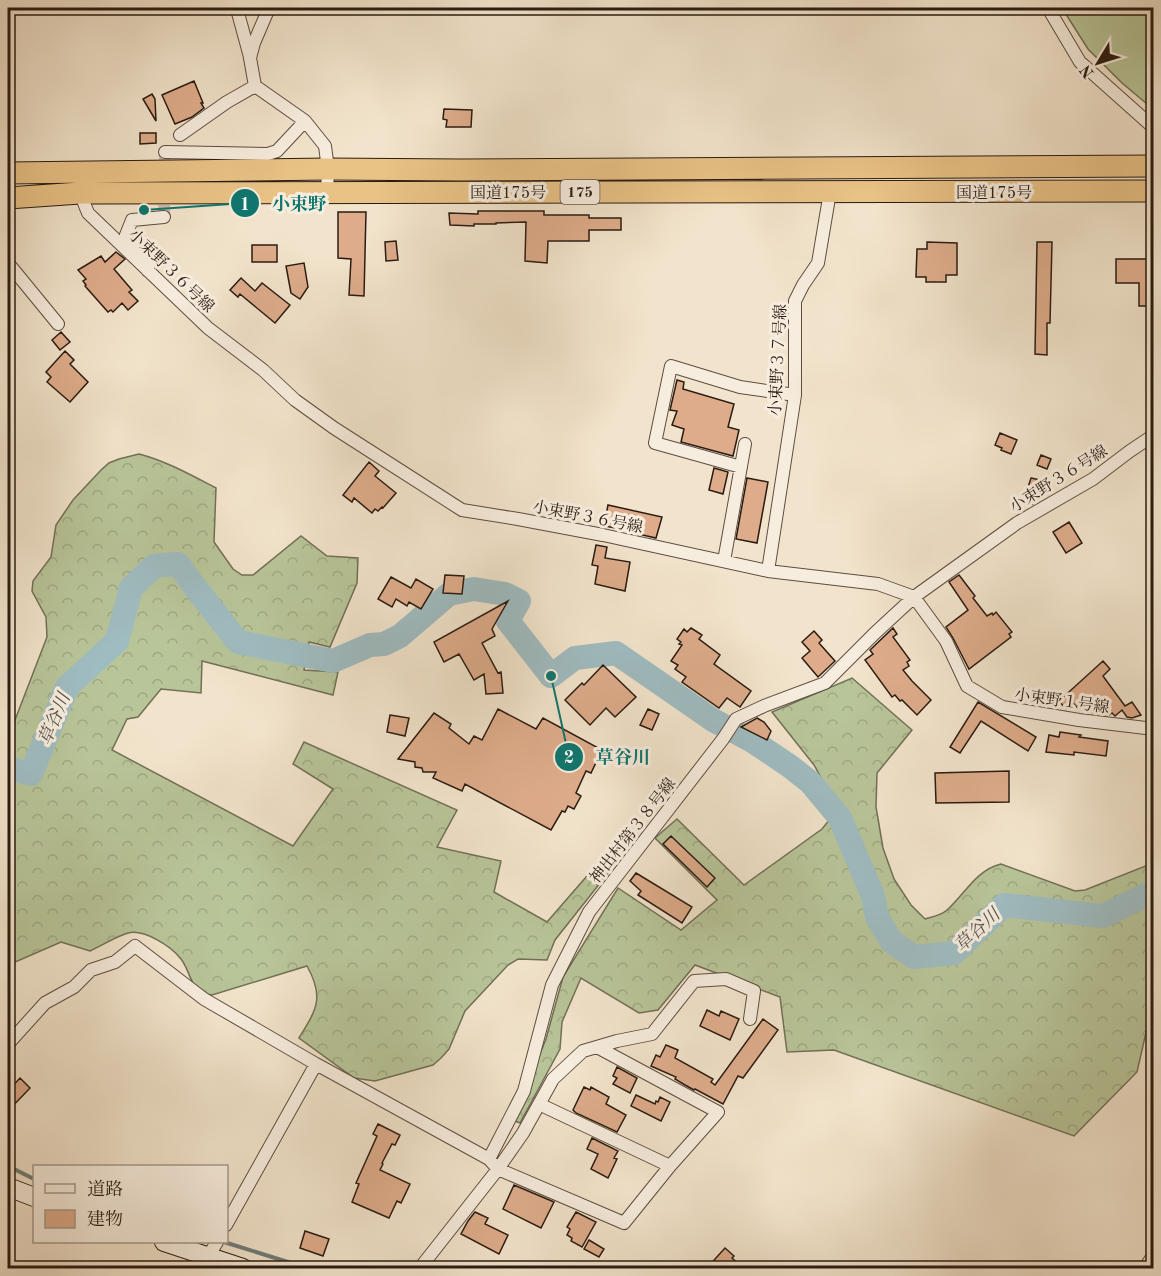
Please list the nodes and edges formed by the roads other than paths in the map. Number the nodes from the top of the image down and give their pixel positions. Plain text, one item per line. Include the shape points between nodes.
1 (236, 8) edge
2 (268, 8) edge
3 (1048, 8) edge
4 (250, 58) junction
5 (255, 86) junction
6 (305, 121) junction
7 (1154, 128) edge
8 (180, 135) dead end
9 (165, 152) dead end
10 (1154, 166) edge
11 (328, 169) junction
12 (8, 174) edge
13 (1154, 191) edge
14 (830, 192) junction
15 (80, 193) junction
16 (327, 194) junction
17 (8, 198) edge
18 (164, 218) dead end
19 (8, 263) edge
20 (148, 271) junction
21 (57, 324) dead end
22 (795, 395) junction
23 (1154, 435) edge
24 (745, 444) dead end
25 (741, 467) junction
26 (724, 561) junction
27 (768, 571) junction
28 (914, 597) junction
29 (1154, 729) edge
30 (750, 1019) dead end
31 (8, 1044) edge
32 (597, 1047) junction
33 (316, 1064) junction
34 (539, 1104) junction
35 (489, 1159) junction
36 (670, 1166) junction
37 (498, 1169) junction
38 (8, 1187) edge
39 (33, 1197) edge
40 (228, 1221) edge
41 (167, 1243) edge
42 (1154, 1254) edge
43 (209, 1256) edge
44 (243, 1269) edge
45 (420, 1269) edge
46 (1145, 1269) edge

1 - 4 street
2 - 4 street
3 - 7 street via 1080,62
4 - 5 street
5 - 6 street
5 - 8 street
6 - 9 street via 278,151
6 - 11 street via 325,146
10 - 11 highway, 国道175号 / 175
11 - 12 highway, 国道175号 / 175
11 - 16 street
13 - 14 highway, 国道175号 / 175
14 - 16 highway, 国道175号 / 175
14 - 22 street, 小束野３７号線 via 818,263 795,301
15 - 16 highway, 国道175号 / 175
15 - 17 highway, 国道175号 / 175
15 - 20 street, 小束野３６号線 via 88,213
18 - 20 street via 132,220 126,234 150,257
19 - 21 street
20 - 26 street, 小束野３６号線 via 295,400 462,510
22 - 25 street via 740,387 671,366 655,443
22 - 27 street, 小束野３７号線
23 - 28 street, 小束野３６号線 via 1094,479 1017,523
24 - 25 street
25 - 26 street
26 - 27 street, 小束野３６号線
27 - 28 street, 小束野３６号線 via 878,584
28 - 29 street, 小束野１号線 via 946,641 967,686 1002,707
28 - 35 street, 神出村第３８号線 via 825,683 736,719 589,912 552,985 524,1091
30 - 32 street via 754,991 726,979 694,981 652,1034
31 - 33 street via 45,1003 74,987 91,970 115,962 135,946 204,999
32 - 34 street via 583,1051 553,1079
32 - 36 street via 718,1112
33 - 35 street
33 - 40 street
34 - 36 street
34 - 37 street
35 - 37 street
36 - 37 street via 624,1223
37 - 45 street
38 - 39 main road
41 - 43 main road
42 - 46 street
43 - 44 main road

